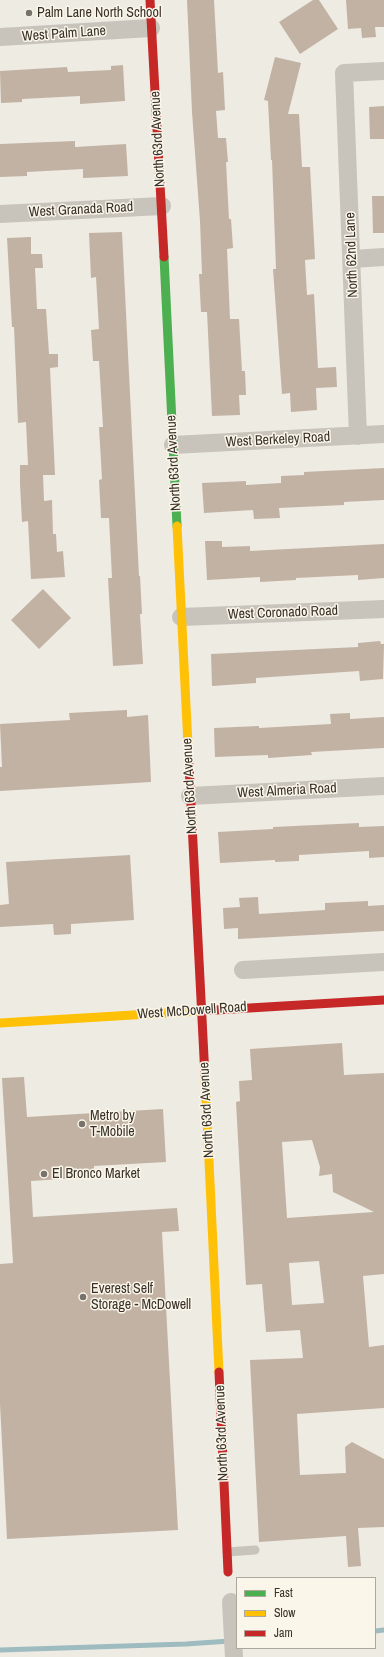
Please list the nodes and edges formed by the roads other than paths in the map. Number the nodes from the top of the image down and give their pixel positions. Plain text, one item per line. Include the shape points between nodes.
1 (150, 0) edge
2 (151, 28) junction
3 (0, 38) edge
4 (384, 71) edge
5 (162, 206) junction
6 (0, 214) edge
7 (384, 257) edge
8 (352, 259) junction
9 (384, 434) edge
10 (358, 436) junction
11 (173, 444) junction
12 (384, 609) edge
13 (181, 617) junction
14 (384, 786) edge
15 (190, 796) junction
16 (384, 962) edge
17 (243, 970) dead end
18 (384, 1000) edge
19 (202, 1011) junction
20 (0, 1023) edge
21 (255, 1550) dead end
22 (227, 1552) junction
23 (228, 1572) dead end
24 (231, 1602) dead end
25 (234, 1657) edge

1 - 2 street, North 63rd Avenue
2 - 3 street, West Palm Lane
2 - 5 street, North 63rd Avenue
4 - 8 street, North 62nd Lane via 344,73
5 - 6 street, West Granada Road
5 - 11 street, North 63rd Avenue
7 - 8 street
8 - 10 street, North 62nd Lane
9 - 10 street, West Berkeley Road
10 - 11 street, West Berkeley Road
11 - 13 street, North 63rd Avenue
12 - 13 street, West Coronado Road
13 - 15 street, North 63rd Avenue
14 - 15 street, West Almeria Road
15 - 19 street, North 63rd Avenue
16 - 17 street
18 - 19 street, West McDowell Road
19 - 20 street, West McDowell Road
19 - 22 street, North 63rd Avenue
21 - 22 lane
22 - 23 street, North 63rd Avenue
24 - 25 street

